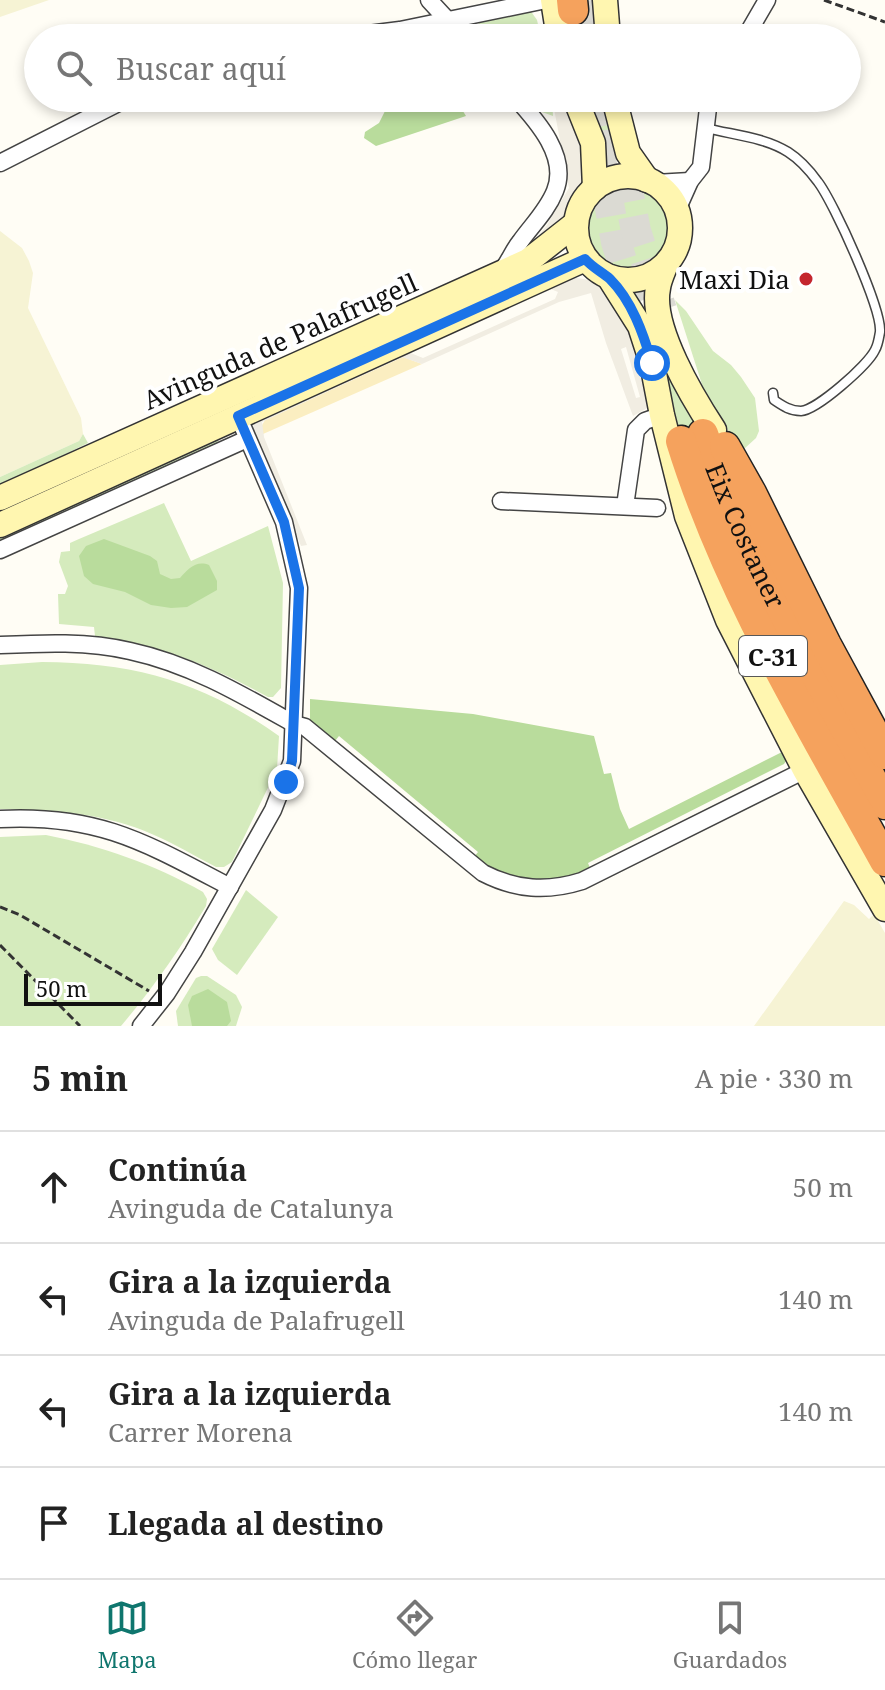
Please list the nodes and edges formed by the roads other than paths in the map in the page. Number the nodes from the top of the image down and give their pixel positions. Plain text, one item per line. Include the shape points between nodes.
1 (429, 0) edge
2 (605, 0) edge
3 (767, 0) edge
4 (561, 2) edge
5 (449, 21) junction
6 (429, 24) edge
7 (452, 24) edge
8 (560, 24) edge
9 (607, 24) edge
10 (753, 24) edge
11 (100, 112) edge
12 (528, 112) edge
13 (581, 112) edge
14 (618, 112) edge
15 (707, 112) edge
16 (705, 128) junction
17 (0, 163) edge
18 (690, 181) junction
19 (651, 182) junction
20 (595, 188) junction
21 (677, 210) junction
22 (575, 224) junction
23 (585, 259) junction
24 (666, 264) junction
25 (500, 273) junction
26 (609, 277) junction
27 (773, 393) dead end
28 (662, 415) junction
29 (238, 416) junction
30 (699, 435) junction
31 (247, 439) junction
32 (0, 498) edge
33 (501, 501) dead end
34 (625, 506) junction
35 (657, 508) dead end
36 (0, 525) edge
37 (0, 550) edge
38 (0, 645) edge
39 (294, 724) junction
40 (885, 754) edge
41 (805, 770) junction
42 (885, 804) edge
43 (0, 819) edge
44 (885, 861) edge
45 (230, 887) junction
46 (885, 909) edge
47 (150, 1023) edge

1 - 5 street
2 - 9 main road
3 - 10 street
4 - 5 street
4 - 8 main road
5 - 6 street
5 - 7 street
11 - 17 street
12 - 25 street via 547,135 558,184
13 - 20 main road via 593,143
14 - 19 main road via 628,153
15 - 16 street
16 - 18 street via 701,167
16 - 27 lane via 763,141 787,151 808,170 829,200 877,307 880,335 875,351 814,408 787,409
18 - 19 street
18 - 21 street
19 - 20 main road via 625,176
19 - 21 main road
20 - 22 main road
21 - 24 main road via 678,245
22 - 23 main road
22 - 25 main road, Avinguda de Palafrugell via 528,261
23 - 26 main road
23 - 29 main road, Avinguda de Palafrugell
24 - 26 main road via 635,280
24 - 30 main road via 657,299
25 - 32 main road, Avinguda de Palafrugell
26 - 28 main road via 640,326
28 - 34 street via 636,430
28 - 41 main road via 687,516 707,569
29 - 31 street, Avinguda de Palafrugell
29 - 36 main road, Avinguda de Palafrugell
30 - 40 highway via 734,462
30 - 42 highway, Eix Costaner / C-31 via 779,607
30 - 44 highway, Eix Costaner / C-31 via 696,490 752,617
31 - 37 street
31 - 39 street, Avinguda de Palafrugell via 284,522 299,588
33 - 34 street
34 - 35 street
38 - 39 street via 129,650 221,683
39 - 41 street via 305,727 471,865 500,882 534,889 582,881
39 - 45 street, Avinguda de Palafrugell via 286,782
41 - 46 main road
43 - 45 street via 34,817 112,830
45 - 47 street, Avinguda de Palafrugell

